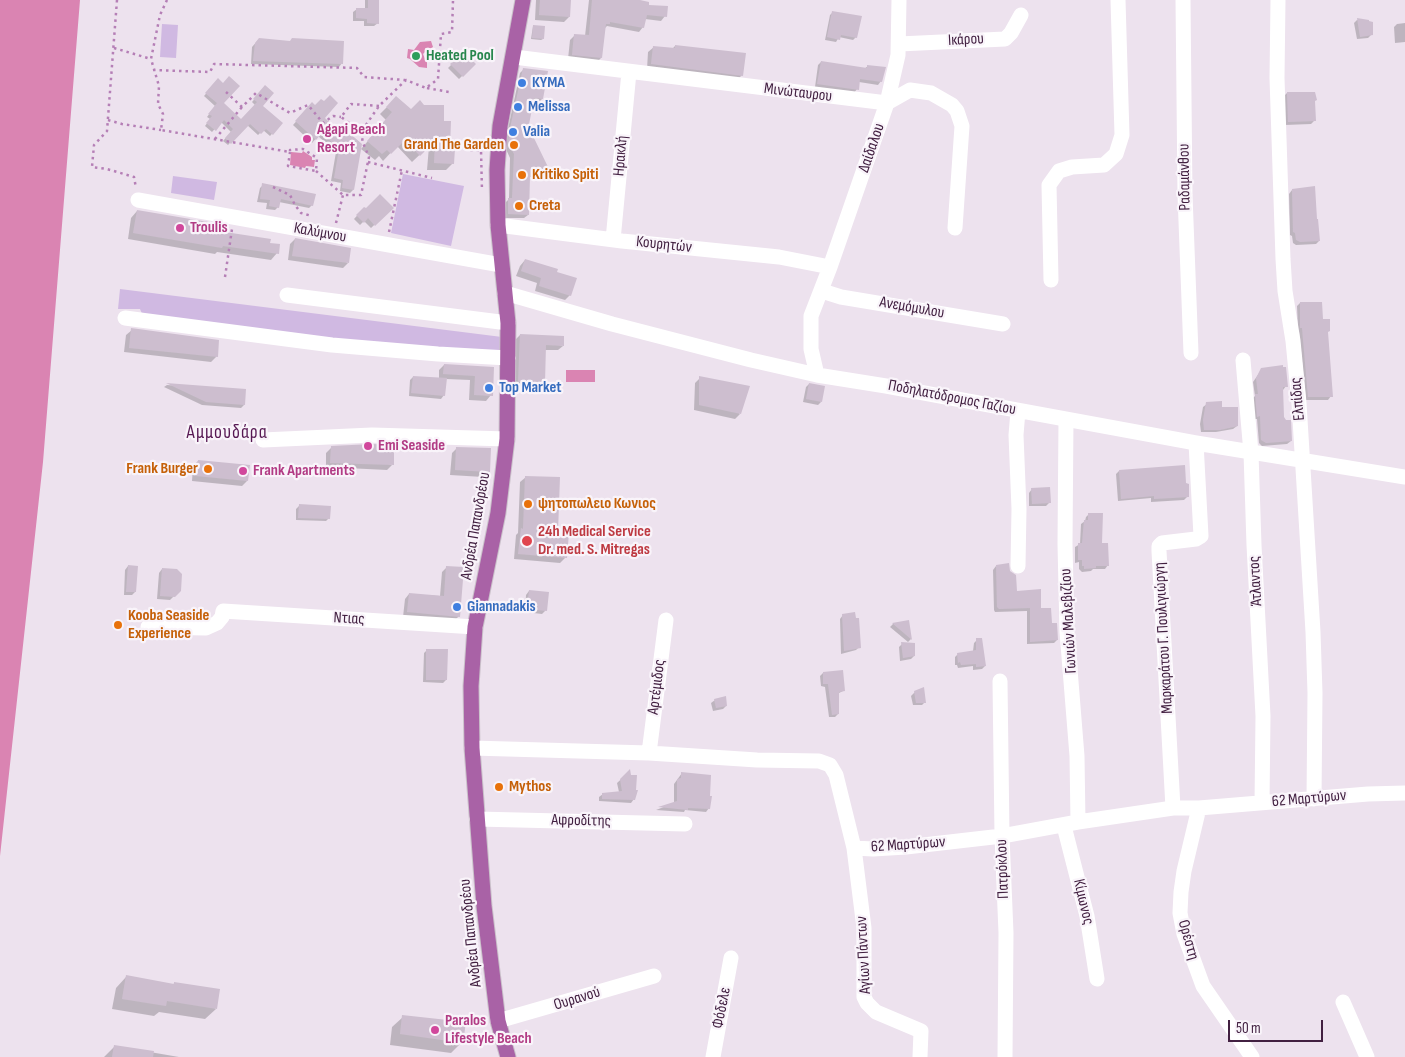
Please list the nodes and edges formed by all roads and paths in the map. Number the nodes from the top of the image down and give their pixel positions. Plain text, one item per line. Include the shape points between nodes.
1 (117, 0) edge
2 (167, 0) edge
3 (453, 0) edge
4 (523, 0) edge
5 (899, 0) edge
6 (1118, 0) edge
7 (1183, 0) edge
8 (1278, 0) edge
9 (1021, 15) dead end
10 (899, 44) junction
11 (114, 48) junction
12 (514, 57) junction
13 (151, 59) junction
14 (153, 70) junction
15 (629, 72) junction
16 (406, 80) junction
17 (426, 88) junction
18 (226, 92) dead end
19 (449, 92) dead end
20 (887, 103) junction
21 (379, 106) junction
22 (242, 107) junction
23 (341, 117) junction
24 (108, 120) junction
25 (161, 130) junction
26 (361, 132) junction
27 (215, 139) junction
28 (470, 150) dead end
29 (290, 152) junction
30 (368, 162) junction
31 (402, 170) junction
32 (316, 171) junction
33 (134, 177) dead end
34 (432, 178) dead end
35 (273, 187) dead end
36 (482, 191) dead end
37 (343, 195) junction
38 (138, 200) dead end
39 (234, 218) junction
40 (319, 218) dead end
41 (498, 224) junction
42 (335, 226) dead end
43 (956, 228) dead end
44 (388, 237) dead end
45 (614, 240) junction
46 (501, 265) junction
47 (830, 268) junction
48 (226, 277) dead end
49 (1052, 280) dead end
50 (822, 291) junction
51 (505, 293) junction
52 (287, 295) dead end
53 (125, 318) dead end
54 (508, 323) junction
55 (1003, 324) dead end
56 (1191, 353) dead end
57 (508, 358) junction
58 (1243, 360) dead end
59 (817, 375) junction
60 (1018, 411) junction
61 (1066, 419) junction
62 (507, 439) junction
63 (263, 440) dead end
64 (1196, 443) junction
65 (1251, 453) junction
66 (1302, 462) junction
67 (1405, 477) edge
68 (1018, 566) dead end
69 (666, 620) dead end
70 (148, 627) dead end
71 (475, 627) junction
72 (1000, 681) dead end
73 (472, 748) junction
74 (649, 753) junction
75 (1405, 793) edge
76 (1314, 799) junction
77 (1262, 803) junction
78 (1173, 808) junction
79 (1199, 808) junction
80 (477, 819) junction
81 (685, 824) dead end
82 (1071, 824) junction
83 (1002, 836) junction
84 (854, 848) junction
85 (731, 958) dead end
86 (654, 976) dead end
87 (1097, 979) dead end
88 (1343, 1002) dead end
89 (498, 1021) junction
90 (508, 1057) edge
91 (712, 1057) edge
92 (920, 1057) edge
93 (1004, 1057) edge
94 (1252, 1057) edge
95 (1367, 1057) edge

1 - 11 path
2 - 13 path via 160,15
3 - 17 path via 452,32 441,34 438,80
4 - 12 main road, Ανδρέα Παπανδρέου
5 - 10 street, Δαίδαλου
6 - 49 street via 1122,136 1116,154 1104,165 1059,171 1049,185
7 - 56 street, Ραδαμάνθου
8 - 66 street, Ελπίδας via 1277,78 1285,291 1293,341
9 - 10 street, Ικάρου via 1005,39
10 - 20 street, Δαίδαλου
11 - 13 path
11 - 24 path
12 - 15 street, Μινώταυρου
12 - 41 main road, Ανδρέα Παπανδρέου via 500,126
13 - 14 path
14 - 16 path via 210,72 214,64 357,68 364,77
14 - 25 path via 159,86
15 - 20 street, Μινώταυρου
15 - 45 street, Ηρακλή
16 - 17 path
16 - 21 path
17 - 19 path
18 - 22 path
20 - 43 street via 910,90 922,91 944,100 957,111 962,137
20 - 47 street, Δαίδαλου
21 - 23 path via 351,104
21 - 26 path
22 - 23 path via 256,93 290,113 308,105 323,123 333,116
22 - 27 path
23 - 26 path
24 - 25 path
24 - 33 path via 107,131 94,145 92,167
25 - 27 path
26 - 30 path
27 - 29 path
28 - 36 path via 481,150
29 - 32 path via 288,166
29 - 32 path via 303,150 317,158
30 - 31 path
30 - 37 path via 361,195
31 - 34 path
31 - 44 path
32 - 37 path
35 - 40 path via 290,194 301,213
37 - 42 path
38 - 39 street, Καλύμνου
39 - 46 street, Καλύμνου
39 - 48 path
41 - 45 street, Κουρητών
41 - 46 main road, Ανδρέα Παπανδρέου
45 - 47 street, Κουρητών via 779,257
46 - 51 main road, Ανδρέα Παπανδρέου
47 - 50 street, Δαίδαλου
50 - 55 street, Ανεμόμυλου
50 - 59 street, Δαίδαλου via 810,325
51 - 54 main road, Ανδρέα Παπανδρέου
51 - 59 street, Ποδηλατόδρομος Γαζίου via 612,324
52 - 54 street
53 - 57 street via 332,345
54 - 57 main road, Ανδρέα Παπανδρέου
57 - 62 main road, Ανδρέα Παπανδρέου
58 - 65 street, Άτλαντος
59 - 60 street, Ποδηλατόδρομος Γαζίου
60 - 61 street, Ποδηλατόδρομος Γαζίου
60 - 68 street
61 - 64 street, Ποδηλατόδρομος Γαζίου
61 - 82 street, Γωνιών Μαλεβιζίου via 1067,632 1077,756
62 - 63 street via 372,436
62 - 71 main road, Ανδρέα Παπανδρέου via 495,530
64 - 65 street, Ποδηλατόδρομος Γαζίου
64 - 78 street, Μαρκαράτου Γ. Πουλιγιώργη via 1201,536 1196,540 1159,546
65 - 66 street, Ποδηλατόδρομος Γαζίου
65 - 77 street, Άτλαντος via 1263,716
66 - 67 street, Ποδηλατόδρομος Γαζίου
66 - 76 street, Ελπίδας via 1315,693
69 - 74 street, Αρτέμιδος
70 - 71 street, Ντιας via 206,628 217,623 223,611
71 - 73 main road, Ανδρέα Παπανδρέου via 471,686
72 - 83 street, Πατρόκλου
73 - 74 street, 62 Μαρτύρων
73 - 80 main road, Ανδρέα Παπανδρέου
74 - 84 street, 62 Μαρτύρων via 819,761 830,765 836,775
75 - 76 street, 62 Μαρτύρων
76 - 77 street, 62 Μαρτύρων
77 - 79 street, 62 Μαρτύρων
78 - 79 street, 62 Μαρτύρων
78 - 82 street, 62 Μαρτύρων
79 - 94 street, Ορέστη via 1181,892 1184,934 1203,986
80 - 81 street, Αφροδίτης
80 - 89 main road, Ανδρέα Παπανδρέου
82 - 83 street, 62 Μαρτύρων
82 - 87 street, Κίμωνος
83 - 84 street, 62 Μαρτύρων via 906,847
83 - 93 street, Πατρόκλου via 1006,933
84 - 92 street, Αγίων Πάντων via 864,928 864,997 876,1012 921,1031
85 - 91 street, Φόδελε
86 - 89 street, Ουρανού
88 - 95 street
89 - 90 main road, Ανδρέα Παπανδρέου

